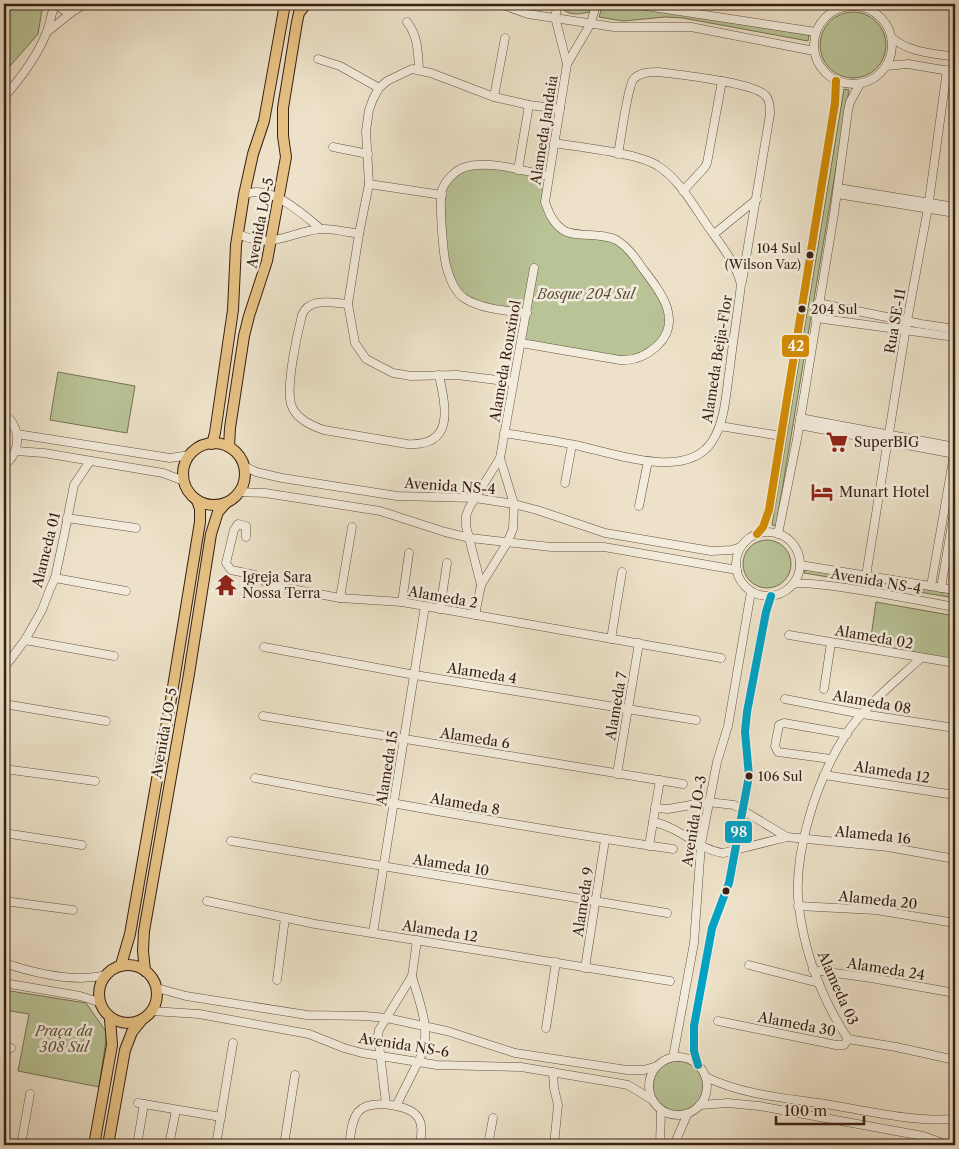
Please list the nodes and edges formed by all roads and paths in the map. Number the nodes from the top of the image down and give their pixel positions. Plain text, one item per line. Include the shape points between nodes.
1 (56, 4) edge
2 (82, 4) edge
3 (285, 4) edge
4 (306, 4) edge
5 (500, 4) edge
6 (558, 4) edge
7 (596, 4) edge
8 (633, 4) edge
9 (847, 5) edge
10 (871, 8) edge
11 (72, 12) junction
12 (555, 17) junction
13 (407, 22) dead end
14 (591, 23) junction
15 (47, 32) junction
16 (816, 32) junction
17 (891, 37) junction
18 (505, 38) dead end
19 (814, 51) junction
20 (955, 57) edge
21 (318, 59) dead end
22 (567, 64) junction
23 (886, 66) junction
24 (419, 69) junction
25 (951, 71) edge
26 (722, 81) junction
27 (836, 82) junction
28 (860, 84) junction
29 (379, 88) junction
30 (4, 97) edge
31 (494, 97) junction
32 (529, 105) junction
33 (560, 109) junction
34 (554, 143) junction
35 (333, 147) dead end
36 (368, 154) junction
37 (618, 154) junction
38 (518, 170) junction
39 (548, 176) junction
40 (369, 184) junction
41 (683, 191) junction
42 (837, 191) junction
43 (244, 195) junction
44 (442, 195) junction
45 (279, 197) junction
46 (756, 199) junction
47 (929, 205) junction
48 (955, 207) edge
49 (955, 213) edge
50 (321, 229) junction
51 (238, 234) junction
52 (359, 234) junction
53 (714, 234) junction
54 (272, 241) junction
55 (534, 268) dead end
56 (742, 284) junction
57 (818, 303) junction
58 (348, 304) junction
59 (526, 313) junction
60 (816, 318) junction
61 (907, 321) junction
62 (955, 329) edge
63 (906, 330) junction
64 (955, 337) edge
65 (521, 343) junction
66 (439, 375) junction
67 (513, 382) junction
68 (4, 414) edge
69 (799, 422) junction
70 (720, 426) junction
71 (504, 433) junction
72 (17, 434) junction
73 (780, 436) junction
74 (888, 438) junction
75 (212, 444) junction
76 (572, 445) junction
77 (229, 447) junction
78 (955, 449) edge
79 (16, 451) junction
80 (190, 455) junction
81 (500, 458) junction
82 (90, 461) junction
83 (648, 461) junction
84 (4, 465) edge
85 (244, 466) junction
86 (184, 480) junction
87 (565, 483) dead end
88 (240, 492) junction
89 (474, 498) junction
90 (198, 500) junction
91 (226, 503) junction
92 (514, 504) junction
93 (639, 506) dead end
94 (955, 506) edge
95 (67, 518) junction
96 (352, 527) dead end
97 (136, 528) dead end
98 (757, 534) junction
99 (778, 534) junction
100 (246, 536) dead end
101 (470, 538) junction
102 (507, 543) junction
103 (741, 547) junction
104 (409, 553) dead end
105 (447, 563) dead end
106 (800, 565) junction
107 (737, 570) junction
108 (622, 572) dead end
109 (866, 576) junction
110 (55, 578) junction
111 (481, 585) junction
112 (792, 585) junction
113 (931, 586) junction
114 (941, 588) junction
115 (955, 590) edge
116 (126, 591) dead end
117 (752, 592) junction
118 (771, 596) junction
119 (340, 598) junction
120 (402, 602) junction
121 (426, 606) junction
122 (955, 607) edge
123 (440, 609) junction
124 (475, 615) junction
125 (789, 636) dead end
126 (611, 639) junction
127 (25, 640) junction
128 (639, 643) junction
129 (832, 643) junction
130 (264, 647) dead end
131 (114, 656) dead end
132 (721, 658) dead end
133 (921, 658) junction
134 (955, 663) edge
135 (4, 668) edge
136 (415, 675) junction
137 (824, 689) dead end
138 (785, 699) dead end
139 (4, 704) edge
140 (629, 709) junction
141 (862, 714) junction
142 (263, 716) dead end
143 (696, 720) dead end
144 (106, 721) dead end
145 (955, 728) edge
146 (847, 734) junction
147 (404, 740) junction
148 (831, 759) junction
149 (4, 769) edge
150 (617, 774) junction
151 (824, 775) junction
152 (255, 778) dead end
153 (660, 780) junction
154 (95, 781) dead end
155 (683, 784) dead end
156 (955, 795) edge
157 (708, 802) junction
158 (395, 804) junction
159 (655, 808) junction
160 (742, 809) junction
161 (652, 822) junction
162 (4, 833) edge
163 (787, 837) junction
164 (804, 839) junction
165 (605, 840) junction
166 (231, 841) dead end
167 (701, 844) junction
168 (82, 845) dead end
169 (649, 846) junction
170 (672, 849) dead end
171 (735, 850) junction
172 (955, 859) edge
173 (384, 867) junction
174 (4, 901) edge
175 (207, 901) dead end
176 (596, 901) junction
177 (798, 906) junction
178 (73, 910) dead end
179 (667, 913) dead end
180 (285, 918) junction
181 (955, 923) edge
182 (373, 933) junction
183 (417, 940) junction
184 (556, 962) junction
185 (4, 964) edge
186 (749, 965) dead end
187 (121, 966) junction
188 (585, 968) junction
189 (813, 970) junction
190 (145, 971) junction
191 (105, 975) junction
192 (412, 976) junction
193 (277, 980) dead end
194 (670, 981) dead end
195 (819, 983) junction
196 (4, 984) edge
197 (156, 988) junction
198 (955, 993) edge
199 (99, 1002) junction
200 (152, 1011) junction
201 (387, 1018) junction
202 (110, 1019) junction
203 (141, 1021) junction
204 (718, 1021) dead end
205 (426, 1027) junction
206 (546, 1028) dead end
207 (848, 1039) junction
208 (234, 1043) dead end
209 (381, 1056) junction
210 (674, 1057) junction
211 (955, 1060) edge
212 (418, 1062) junction
213 (698, 1065) junction
214 (657, 1066) junction
215 (553, 1072) junction
216 (295, 1075) dead end
217 (706, 1077) junction
218 (30, 1094) dead end
219 (651, 1099) junction
220 (386, 1104) junction
221 (700, 1105) junction
222 (396, 1106) junction
223 (176, 1110) junction
224 (661, 1110) junction
225 (687, 1114) junction
226 (221, 1117) junction
227 (493, 1118) dead end
228 (955, 1119) edge
229 (21, 1145) edge
230 (94, 1145) edge
231 (108, 1145) edge
232 (137, 1145) edge
233 (169, 1145) edge
234 (216, 1145) edge
235 (284, 1145) edge
236 (349, 1145) edge
237 (420, 1145) edge
238 (488, 1145) edge
239 (554, 1145) edge
240 (660, 1145) edge
241 (674, 1145) edge
242 (948, 1145) edge

1 - 11 street via 62,10
1 - 15 street
2 - 11 street
3 - 43 main road, Avenida LO-5 via 264,121
4 - 45 main road, Avenida LO-5 via 297,22 283,108 286,157
5 - 12 street via 524,13
6 - 12 street, Alameda Jandaia
7 - 14 street, Alameda Jandaia
8 - 16 street
9 - 10 street
9 - 16 street via 833,11
10 - 17 street via 884,22
11 - 15 street
12 - 14 street
12 - 22 street, Alameda Jandaia
13 - 24 street via 417,42
14 - 19 street via 614,27 691,27
14 - 22 street, Alameda Jandaia
15 - 30 street via 32,62
16 - 19 street
17 - 20 street via 910,49
17 - 23 street via 892,52
18 - 31 street
19 - 27 street via 818,64
21 - 29 street via 340,66
22 - 33 street, Alameda Jandaia
23 - 25 street via 908,64
23 - 28 street via 870,81
24 - 29 street via 398,75
24 - 31 street
25 - 47 street, Rua SE-11
26 - 37 street via 659,72 640,74 634,79 629,93
26 - 41 street via 707,163
26 - 46 street via 760,92 768,101 770,114
27 - 28 street
27 - 73 street
28 - 42 street via 848,111
29 - 36 street via 369,110 366,131
31 - 32 street
32 - 33 street
32 - 38 street
33 - 34 street, Alameda Jandaia
34 - 37 street, Alameda Beija-Flor
34 - 39 street, Alameda Jandaia
35 - 36 street
36 - 40 street
37 - 41 street, Alameda Beija-Flor via 657,165
38 - 39 street
38 - 44 street via 480,165 464,167 452,175 442,188
39 - 65 street, Alameda Jandaia via 544,202 551,219 564,231 617,240 629,250 669,309 668,329 657,347 633,361
40 - 44 street
40 - 52 street
41 - 53 street, Alameda Beija-Flor
42 - 47 street
42 - 57 street
43 - 45 street via 256,191
43 - 51 main road, Avenida LO-5
44 - 59 street via 440,207 446,267 452,284 463,298 477,304
45 - 50 street
45 - 54 main road, Avenida LO-5
46 - 53 street
46 - 56 street
47 - 48 street
47 - 49 street
47 - 61 street, Rua SE-11
50 - 52 street
50 - 54 street
51 - 54 street via 258,241
51 - 75 main road, Avenida LO-5 via 232,317
52 - 58 street
53 - 56 street, Alameda Beija-Flor via 730,257
54 - 77 main road, Avenida LO-5 via 244,336
55 - 59 street, Alameda Rouxinol
56 - 70 street, Alameda Beija-Flor
57 - 60 street
57 - 61 street
58 - 66 street via 355,343 366,359 393,373
58 - 66 street via 309,305 302,315 291,379 291,404 295,412 311,425 407,444 433,441 440,435 443,425 444,402
59 - 65 street, Alameda Rouxinol
60 - 63 street
60 - 69 street
61 - 62 street
61 - 63 street, Rua SE-11
63 - 64 street
63 - 74 street, Rua SE-11
65 - 67 street, Alameda Rouxinol
66 - 67 street
67 - 71 street, Alameda Rouxinol
68 - 72 street
69 - 74 street
69 - 99 street
70 - 73 street
70 - 83 street, Alameda Beija-Flor via 713,441 695,458 668,463
71 - 76 street, Alameda Beija-Flor
71 - 81 street, Alameda Rouxinol
72 - 79 street
72 - 80 street via 170,458
73 - 98 street via 769,510
74 - 78 street
74 - 109 street, Rua SE-11
75 - 77 main road
75 - 80 main road via 202,446
76 - 83 street, Alameda Beija-Flor
76 - 87 street
77 - 85 main road via 241,458
78 - 113 street
79 - 82 street
79 - 84 street
80 - 86 main road via 184,467
81 - 89 street
81 - 92 street
82 - 86 street via 164,473
82 - 95 street, Alameda 01 via 74,485
83 - 93 street
85 - 88 main road via 245,479
85 - 89 street, Avenida NS-4 via 282,478 397,496
86 - 90 main road via 189,492
88 - 91 main road
88 - 101 street via 380,511
89 - 92 street, Avenida NS-4
89 - 101 street via 466,516
90 - 91 main road via 206,504
90 - 187 main road, Avenida LO-5 via 200,522 171,699 130,934
91 - 190 main road, Avenida LO-5 via 218,512 211,534 144,931
92 - 102 street via 513,529
92 - 103 street, Avenida NS-4 via 606,533 711,551
94 - 114 street
95 - 97 street
95 - 110 street, Alameda 01
96 - 119 street
98 - 99 street
98 - 103 street
99 - 106 street via 794,545
100 - 119 street, Alameda 2 via 246,526 238,524 226,563 231,570 255,575 270,585
101 - 102 street
101 - 111 street
102 - 107 street via 604,547
102 - 111 street
103 - 107 street
104 - 120 street
105 - 123 street
106 - 109 street, Avenida NS-4
106 - 112 street
107 - 117 street via 744,585
108 - 126 street
109 - 113 street, Avenida NS-4
110 - 116 street
110 - 127 street, Alameda 01
111 - 124 street
112 - 118 street
112 - 122 street, Avenida NS-4 via 800,582 822,584
113 - 114 street, Avenida NS-4
114 - 115 street, Avenida NS-4
117 - 118 street
117 - 157 street, Avenida LO-3 via 728,726
118 - 160 street via 747,712 745,732 749,776
119 - 120 street, Alameda 2
120 - 121 street, Alameda 2
121 - 123 street, Alameda 2
121 - 136 street, Alameda 15
123 - 124 street, Alameda 2
124 - 126 street, Alameda 2
125 - 129 street, Alameda 02
126 - 128 street, Alameda 2
127 - 131 street
127 - 135 street, Alameda 01
128 - 132 street, Alameda 2
128 - 140 street, Alameda 7
129 - 133 street, Alameda 02
129 - 137 street
130 - 136 street, Alameda 4
133 - 134 street, Alameda 02
133 - 141 street, Alameda 03
136 - 140 street, Alameda 4
136 - 147 street, Alameda 15
138 - 141 street, Alameda 08
139 - 144 street
140 - 143 street, Alameda 4
140 - 150 street, Alameda 7
141 - 145 street, Alameda 08
141 - 146 street, Alameda 03
142 - 147 street, Alameda 6
146 - 148 street, Alameda 03
146 - 148 street via 784,723 779,725 775,746 778,752
147 - 150 street, Alameda 6
147 - 158 street, Alameda 15
148 - 151 street, Alameda 03
149 - 154 street
150 - 153 street, Alameda 6
151 - 156 street, Alameda 12
151 - 164 street, Alameda 03
152 - 158 street, Alameda 8
153 - 155 street, Alameda 6
153 - 159 street
157 - 159 street, Alameda 16
157 - 160 street, Alameda 16
157 - 167 street, Avenida LO-3
158 - 165 street, Alameda 8
158 - 173 street, Alameda 15
159 - 161 street
160 - 163 street, Alameda 16
160 - 171 street
161 - 167 street, Alameda 16 via 672,828
161 - 169 street
162 - 168 street
163 - 164 street, Alameda 16
163 - 171 street, Alameda 16
164 - 172 street, Alameda 16 via 888,847
164 - 177 street, Alameda 03
165 - 169 street, Alameda 8
165 - 176 street, Alameda 9
166 - 173 street, Alameda 10
167 - 171 street, Alameda 16 via 713,852
167 - 210 street, Avenida LO-3 via 694,943
169 - 170 street, Alameda 8
171 - 213 street via 729,883 712,928 694,1026 694,1051
173 - 176 street, Alameda 10
173 - 182 street, Alameda 15
174 - 178 street
175 - 180 street, Alameda 12
176 - 179 street, Alameda 10
176 - 188 street, Alameda 9
177 - 181 street, Alameda 20 via 876,910
177 - 189 street, Alameda 03
180 - 182 street, Alameda 12
180 - 193 street
182 - 183 street, Alameda 12
183 - 184 street, Alameda 12
183 - 192 street
184 - 188 street, Alameda 12
184 - 206 street
185 - 191 street via 71,978
186 - 195 street
187 - 190 main road via 138,966
187 - 191 main road
188 - 194 street, Alameda 12
189 - 195 street, Alameda 03
189 - 198 street, Alameda 24
190 - 197 main road via 153,978
191 - 199 main road via 100,983
192 - 201 street
192 - 205 street
195 - 207 street, Alameda 03
196 - 199 street
197 - 200 main road
197 - 201 street, Avenida NS-6 via 186,996 307,1015
199 - 202 main road
200 - 203 main road
200 - 209 street, Avenida NS-6 via 199,1014 303,1032 344,1048
201 - 205 street, Avenida NS-6
201 - 209 street via 378,1036
202 - 203 main road via 130,1024
202 - 230 main road via 112,1045
203 - 231 main road via 132,1032 125,1050
204 - 207 street, Alameda 30 via 836,1044 844,1045
205 - 212 street via 425,1044
205 - 214 street, Avenida NS-6 via 467,1036 520,1054 628,1070
207 - 211 street, Alameda 30
208 - 226 street
209 - 212 street, Avenida NS-6
209 - 220 street
210 - 213 street via 691,1060
210 - 214 street
212 - 215 street, Avenida NS-6
212 - 222 street
213 - 217 street
214 - 219 street via 650,1076
215 - 219 street, Avenida NS-6 via 628,1085
215 - 239 street via 558,1105
216 - 235 street
217 - 221 street via 705,1097
217 - 228 street via 726,1086 764,1094 922,1120
218 - 229 street
219 - 224 street
220 - 222 street
220 - 236 street via 368,1105 359,1110 352,1125
221 - 225 street
221 - 242 street via 759,1106 923,1136
222 - 237 street via 417,1115 422,1132
223 - 226 street
223 - 232 street via 141,1104
223 - 233 street
224 - 225 street via 673,1116
224 - 240 street
225 - 241 street
226 - 234 street
227 - 238 street

